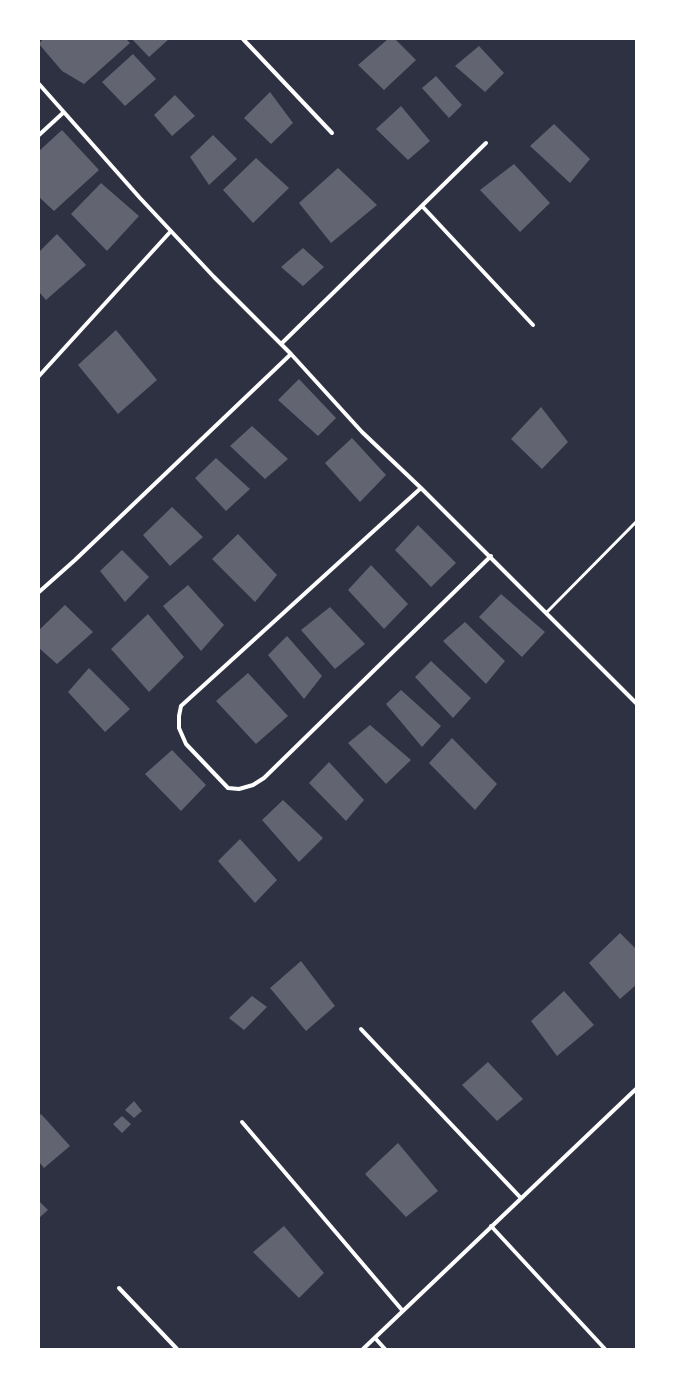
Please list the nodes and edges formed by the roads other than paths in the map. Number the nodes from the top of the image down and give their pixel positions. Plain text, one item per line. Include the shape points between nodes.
1 (243, 39) edge
2 (39, 84) edge
3 (64, 112) junction
4 (332, 133) dead end
5 (39, 135) edge
6 (486, 143) dead end
7 (422, 206) junction
8 (171, 231) junction
9 (533, 325) dead end
10 (281, 344) junction
11 (292, 354) junction
12 (39, 376) edge
13 (421, 488) junction
14 (636, 522) edge
15 (491, 556) junction
16 (39, 592) edge
17 (546, 613) junction
18 (636, 703) edge
19 (361, 1029) dead end
20 (636, 1089) edge
21 (242, 1122) dead end
22 (521, 1198) junction
23 (491, 1226) junction
24 (119, 1288) dead end
25 (402, 1310) junction
26 (375, 1338) junction
27 (177, 1349) edge
28 (362, 1349) edge
29 (385, 1349) edge
30 (605, 1349) edge

1 - 4 street
2 - 3 street
3 - 5 street
3 - 8 street
6 - 7 street
7 - 9 street
7 - 10 street
8 - 10 street
8 - 12 street
10 - 11 street
11 - 13 street via 362,432
11 - 16 street
13 - 15 street
13 - 15 street via 181,706 179,728 186,744 228,788 239,789 264,778
14 - 17 lane
15 - 17 street
17 - 18 street
19 - 22 street
20 - 22 street
21 - 25 street
22 - 23 street
23 - 25 street
23 - 30 street
24 - 27 street
25 - 26 street
26 - 28 street
26 - 29 street

